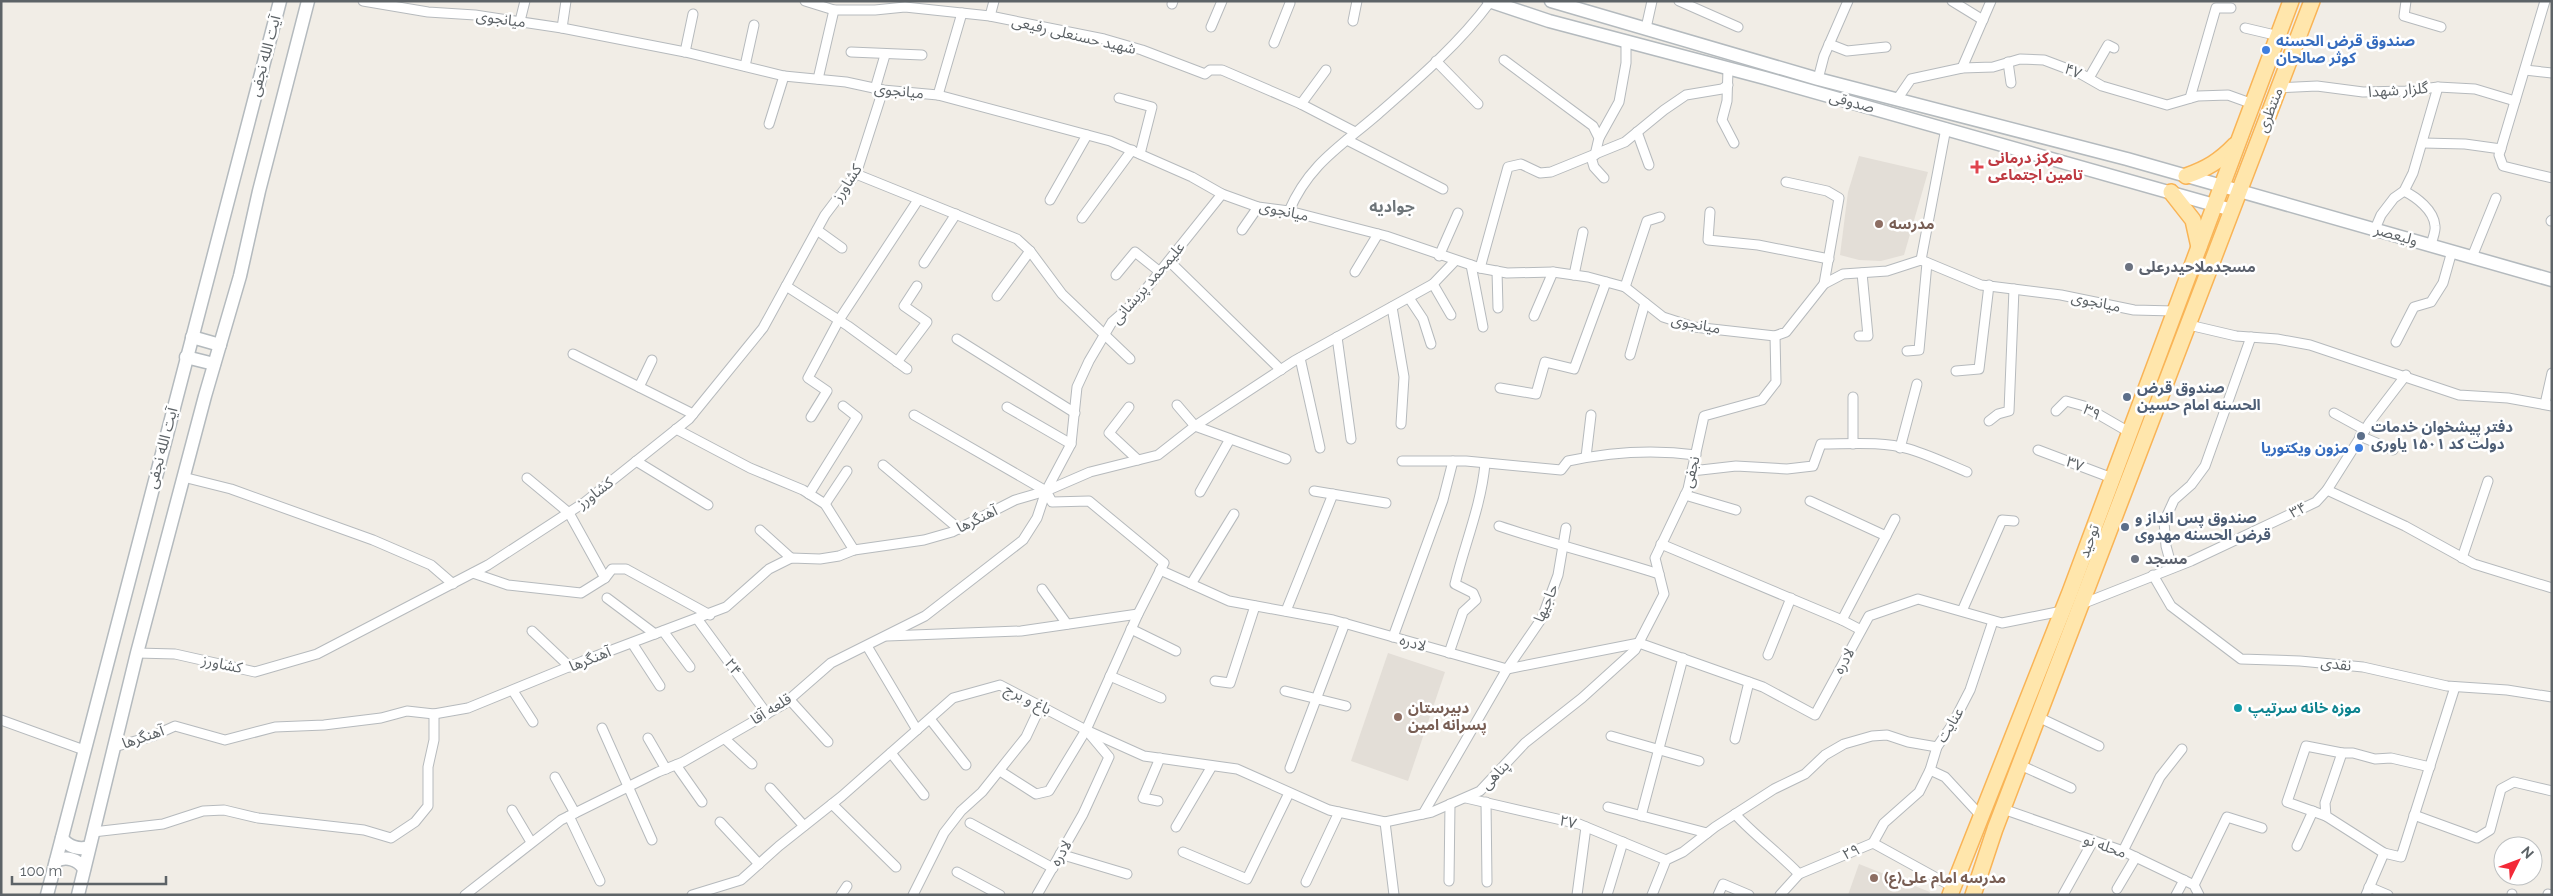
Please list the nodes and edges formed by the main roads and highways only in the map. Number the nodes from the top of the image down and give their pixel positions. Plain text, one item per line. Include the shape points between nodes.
1 (280, 1) edge
2 (308, 1) edge
3 (1490, 1) edge
4 (1551, 1) edge
5 (2291, 1) edge
6 (2312, 1) edge
7 (1511, 4) edge
8 (2239, 140) junction
9 (2105, 153) junction
10 (2099, 172) junction
11 (2186, 176) junction
12 (2222, 186) junction
13 (2240, 191) junction
14 (2171, 192) junction
15 (2215, 204) junction
16 (2232, 210) junction
17 (2199, 247) junction
18 (2552, 280) edge
19 (192, 337) junction
20 (220, 345) junction
21 (186, 357) junction
22 (214, 364) junction
23 (2037, 677) junction
24 (2051, 683) junction
25 (62, 838) junction
26 (89, 847) junction
27 (56, 860) junction
28 (84, 869) junction
29 (1951, 891) edge
30 (47, 895) edge
31 (78, 895) edge
32 (1973, 895) edge

1 - 19 main road, آیت الله نجفی
2 - 20 main road, آیت الله نجفی
3 - 7 main road, صدوقی
4 - 9 main road, صدوقی via 1818,79
5 - 8 main road, منتظری
6 - 13 main road, منتظری
7 - 10 main road, صدوقی via 1549,20
8 - 11 main road via 2220,160
8 - 12 main road, منتظری
9 - 10 main road
9 - 11 main road, صدوقی
10 - 14 main road, صدوقی
11 - 12 main road, صدوقی
12 - 13 main road, ولیعصر
12 - 15 main road, توحید
13 - 16 main road, توحید
13 - 18 main road, ولیعصر
14 - 15 main road, صدوقی
14 - 17 main road via 2193,220
15 - 16 main road, صدوقی
15 - 17 main road, توحید
16 - 24 main road, توحید
17 - 23 main road, توحید
19 - 20 main road
19 - 21 main road, آیت الله نجفی
20 - 22 main road, آیت الله نجفی
21 - 22 main road
21 - 25 main road, آیت الله نجفی
22 - 26 main road, آیت الله نجفی
23 - 24 main road
23 - 29 main road, توحید
24 - 32 main road, توحید
25 - 26 main road via 72,846
25 - 27 main road, آیت الله نجفی
26 - 28 main road, آیت الله نجفی
27 - 28 main road via 78,861
27 - 30 main road, آیت الله نجفی
28 - 31 main road, آیت الله نجفی

